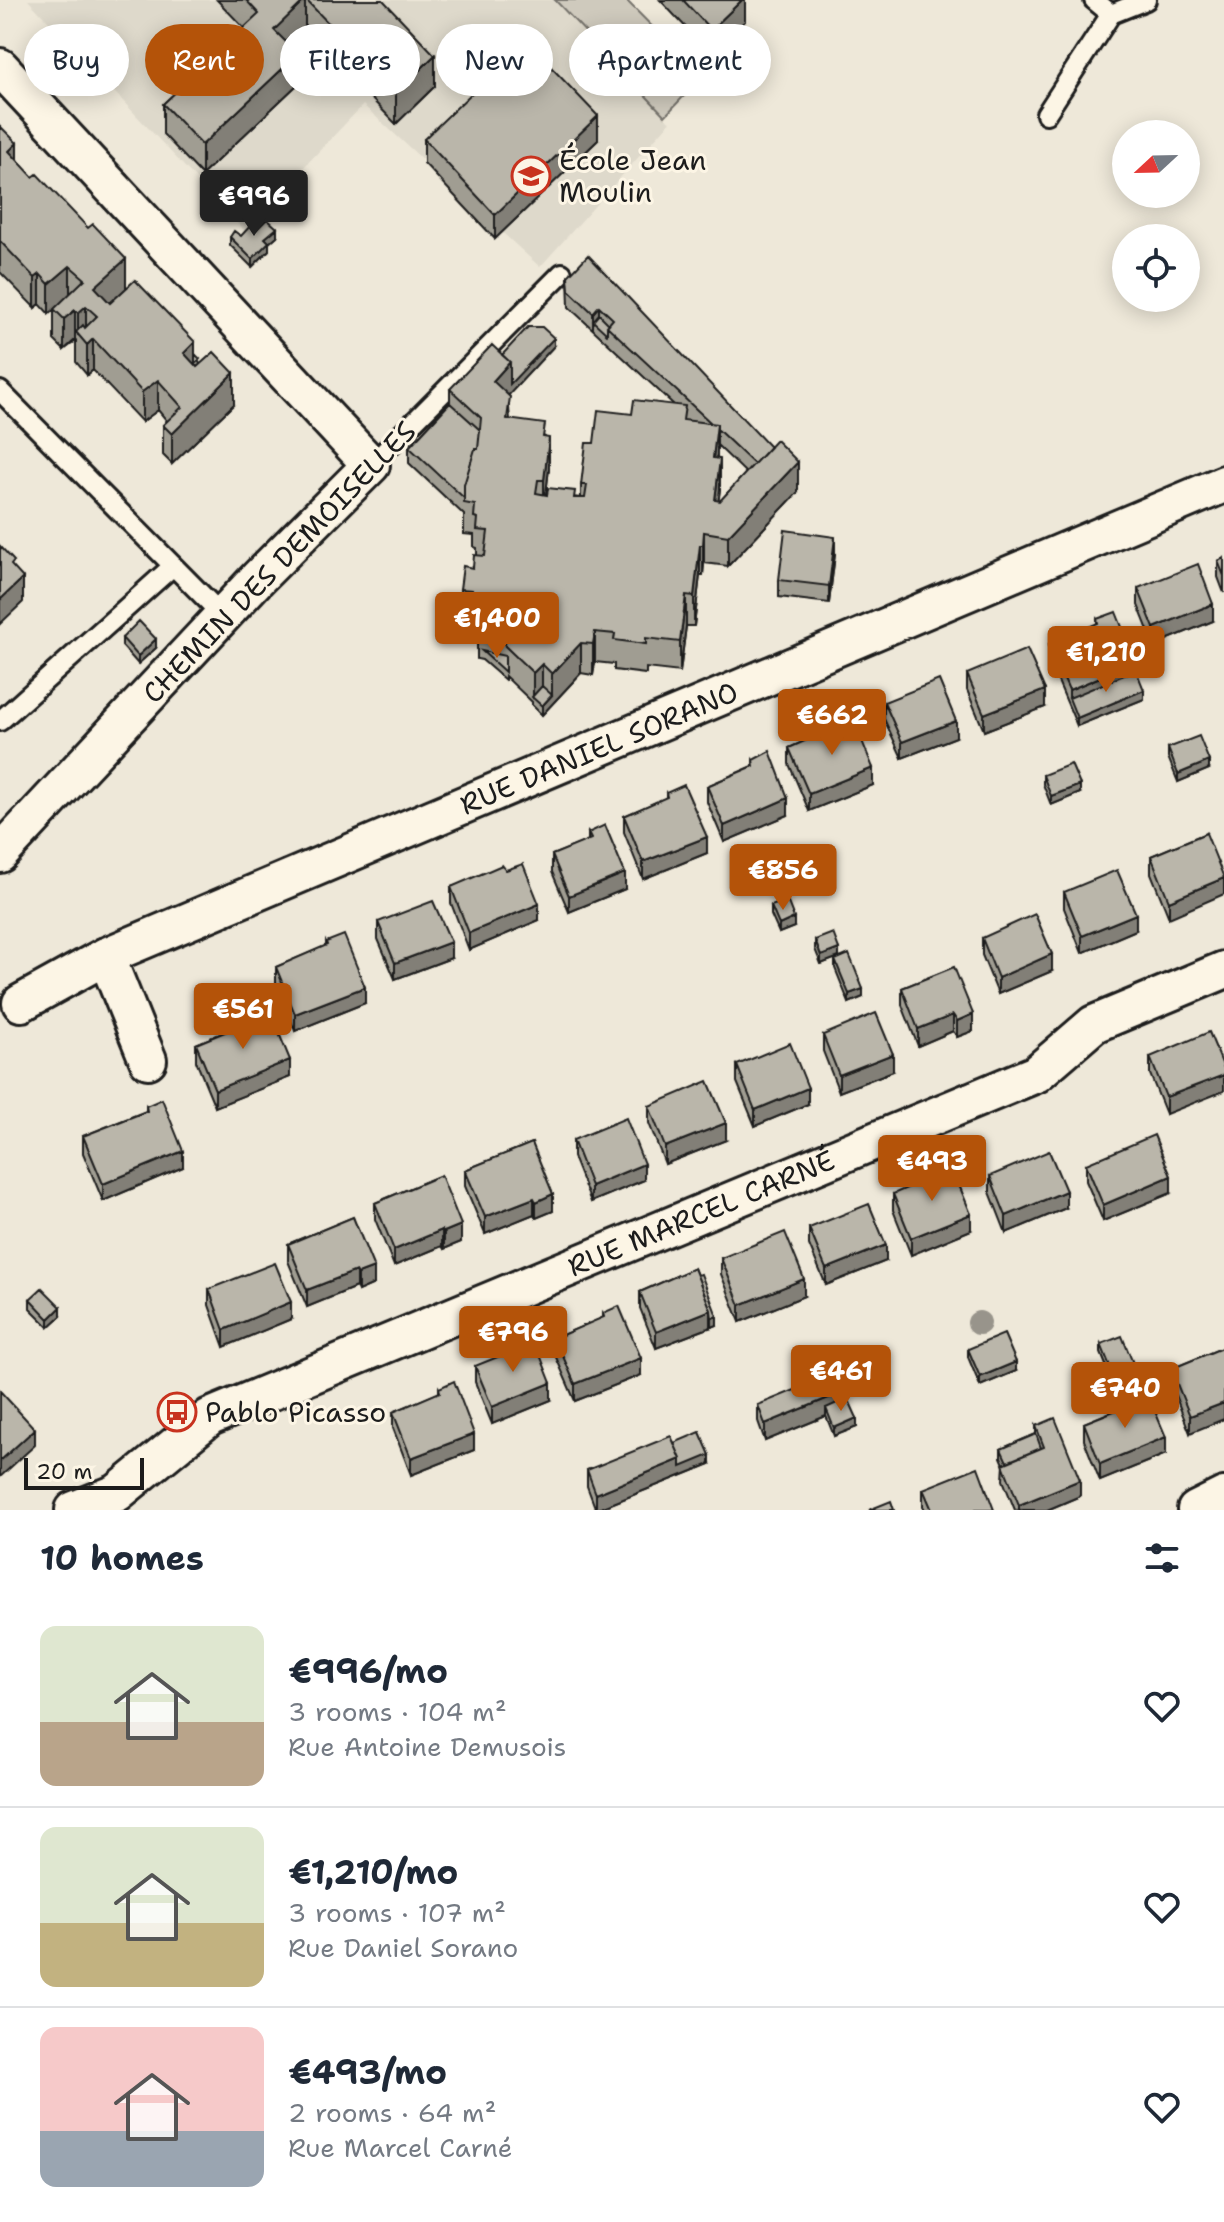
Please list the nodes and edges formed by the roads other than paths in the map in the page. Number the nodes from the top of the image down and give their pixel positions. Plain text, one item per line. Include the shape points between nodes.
1 (1094, 0) edge
2 (1146, 0) edge
3 (1111, 14) junction
4 (0, 67) edge
5 (1046, 114) dead end
6 (562, 273) dead end
7 (0, 391) edge
8 (371, 465) junction
9 (1224, 484) edge
10 (173, 566) junction
11 (223, 616) junction
12 (0, 721) edge
13 (0, 854) edge
14 (106, 956) junction
15 (1224, 970) edge
16 (21, 1003) dead end
17 (148, 1060) dead end
18 (1224, 1496) edge
19 (74, 1510) edge
20 (1196, 1510) edge

1 - 3 lane
2 - 3 lane
3 - 5 lane
4 - 8 street
6 - 8 lane, CHEMIN DES DEMOISELLES
7 - 10 lane
8 - 11 street, CHEMIN DES DEMOISELLES
9 - 14 street, RUE DANIEL SORANO
10 - 11 lane
10 - 12 lane
11 - 13 street, CHEMIN DES DEMOISELLES
14 - 16 street, RUE DANIEL SORANO
14 - 17 street
15 - 19 street, RUE MARCEL CARNÉ via 1094,1024 1036,1074 210,1417 117,1493
18 - 20 street

